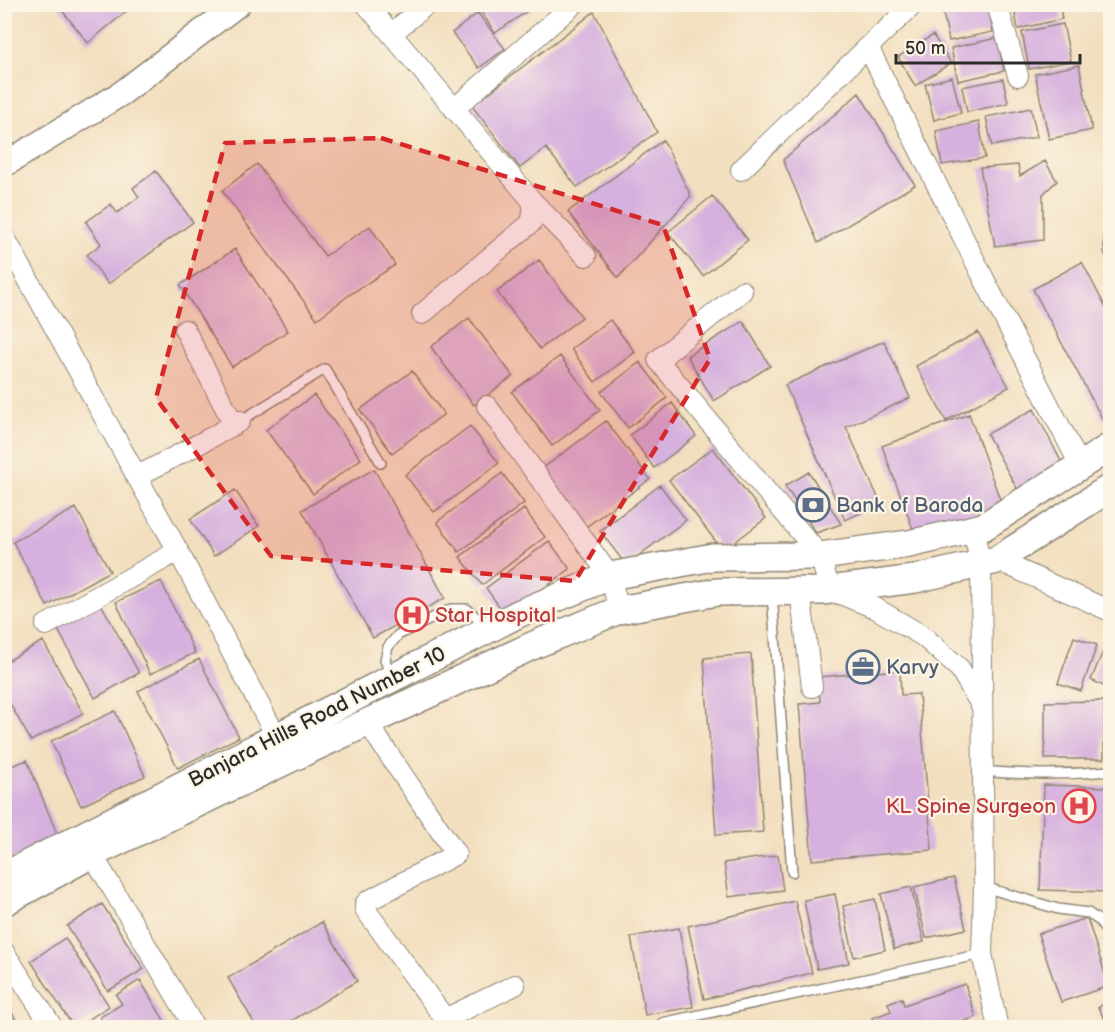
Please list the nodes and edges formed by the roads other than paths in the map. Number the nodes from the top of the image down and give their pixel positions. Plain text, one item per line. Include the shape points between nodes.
1 (238, 4) edge
2 (366, 4) edge
3 (427, 4) edge
4 (574, 4) edge
5 (914, 4) edge
6 (997, 4) edge
7 (391, 34) junction
8 (868, 47) junction
9 (1018, 76) dead end
10 (454, 109) junction
11 (4, 165) edge
12 (741, 170) dead end
13 (1110, 181) edge
14 (533, 202) junction
15 (4, 236) edge
16 (1110, 253) edge
17 (586, 256) dead end
18 (742, 291) dead end
19 (422, 314) dead end
20 (185, 330) dead end
21 (487, 406) dead end
22 (237, 423) junction
23 (1110, 447) edge
24 (381, 463) dead end
25 (1080, 465) junction
26 (136, 477) junction
27 (1110, 488) edge
28 (973, 530) junction
29 (178, 550) junction
30 (820, 556) junction
31 (989, 562) junction
32 (609, 576) junction
33 (830, 590) junction
34 (772, 591) junction
35 (800, 591) junction
36 (619, 610) junction
37 (1110, 611) edge
38 (46, 625) dead end
39 (488, 630) junction
40 (393, 678) junction
41 (812, 687) dead end
42 (981, 707) junction
43 (368, 722) junction
44 (277, 738) junction
45 (982, 771) junction
46 (1110, 771) edge
47 (92, 854) junction
48 (792, 872) dead end
49 (4, 876) edge
50 (984, 888) junction
51 (4, 902) edge
52 (1110, 937) edge
53 (4, 952) edge
54 (982, 954) junction
55 (515, 985) dead end
56 (662, 1023) dead end
57 (53, 1028) edge
58 (195, 1028) edge
59 (999, 1028) edge

1 - 11 street via 122,93
2 - 7 street
3 - 7 street
4 - 10 street
5 - 8 street
6 - 9 street
7 - 10 street
8 - 12 street
8 - 25 street
10 - 14 street
13 - 16 lane
14 - 17 street
14 - 19 street via 531,223
15 - 26 street
18 - 30 street via 658,360
20 - 22 street
21 - 32 street
22 - 24 lane via 326,369
22 - 26 street
23 - 25 main road, Banjara Hills Road Number 10
25 - 28 main road, Banjara Hills Road Number 10
26 - 29 street
27 - 31 main road, Banjara Hills Road Number 10
28 - 30 main road, Banjara Hills Road Number 10 via 909,544
28 - 31 street
29 - 38 street
29 - 44 street
30 - 32 main road, Banjara Hills Road Number 10 via 713,557
30 - 33 street
31 - 33 main road, Banjara Hills Road Number 10 via 915,579
31 - 37 street
31 - 42 street
32 - 36 street
32 - 39 main road, Banjara Hills Road Number 10
33 - 35 main road, Banjara Hills Road Number 10
33 - 42 street via 875,608 923,636 960,669
34 - 35 main road, Banjara Hills Road Number 10
34 - 36 main road, Banjara Hills Road Number 10 via 717,592
34 - 48 lane
35 - 41 street
36 - 43 main road, Banjara Hills Road Number 10
39 - 40 main road, Banjara Hills Road Number 10
39 - 40 lane via 467,609 451,609 398,634 388,647 385,660
40 - 44 main road, Banjara Hills Road Number 10
42 - 45 street
43 - 47 main road, Banjara Hills Road Number 10
43 - 55 street via 456,854 368,901 365,909 445,1019
44 - 49 main road, Banjara Hills Road Number 10
45 - 46 lane via 1024,775
45 - 50 street
47 - 51 main road, Banjara Hills Road Number 10
47 - 58 street
50 - 52 lane via 1058,909 1088,913 1100,921
50 - 54 street
53 - 57 street
54 - 56 lane
54 - 59 street

